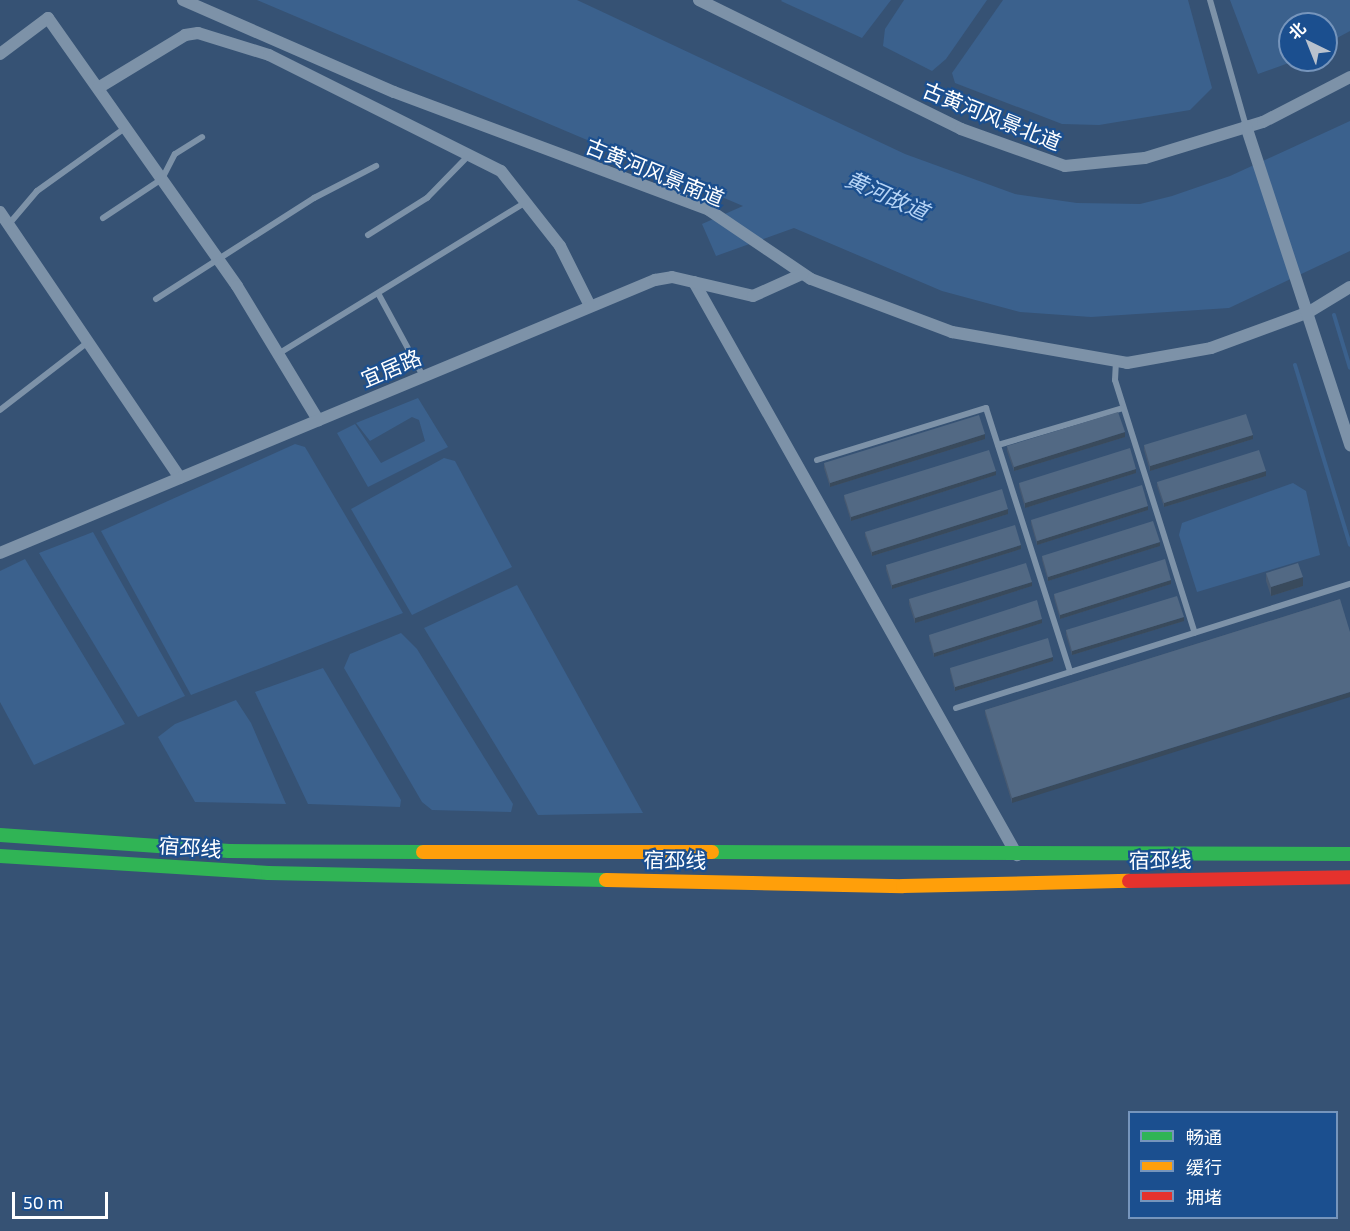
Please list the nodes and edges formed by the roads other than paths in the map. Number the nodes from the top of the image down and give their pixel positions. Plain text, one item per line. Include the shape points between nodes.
1 (183, 0) edge
2 (699, 0) edge
3 (1210, 0) edge
4 (0, 54) edge
5 (1350, 77) edge
6 (98, 88) junction
7 (1246, 126) junction
8 (126, 127) junction
9 (202, 137) dead end
10 (469, 155) junction
11 (376, 166) dead end
12 (162, 179) junction
13 (526, 202) junction
14 (0, 213) edge
15 (103, 218) dead end
16 (8, 225) junction
17 (368, 235) dead end
18 (218, 259) junction
19 (802, 274) junction
20 (694, 282) junction
21 (1350, 287) edge
22 (379, 295) junction
23 (156, 299) dead end
24 (589, 304) junction
25 (1308, 308) junction
26 (88, 342) junction
27 (277, 354) junction
28 (1116, 361) junction
29 (423, 376) junction
30 (1123, 408) junction
31 (0, 410) edge
32 (318, 420) junction
33 (998, 445) junction
34 (1350, 445) edge
35 (817, 460) dead end
36 (180, 478) junction
37 (0, 554) edge
38 (1350, 584) edge
39 (1195, 633) junction
40 (1070, 672) junction
41 (956, 708) dead end
42 (0, 835) edge
43 (1350, 854) edge
44 (1017, 855) junction
45 (0, 856) edge
46 (1350, 877) edge

1 - 19 street, 古黄河风景南道 via 394,92 709,210
2 - 7 street, 古黄河风景北道 via 961,129 1065,166 1145,158
3 - 7 lane
4 - 6 street via 48,18
5 - 7 street, 古黄河风景北道
6 - 8 street
6 - 10 street via 185,35 198,33 268,55
7 - 25 street
8 - 12 street
8 - 16 lane via 37,191
9 - 12 lane via 175,154
10 - 13 street via 501,171
10 - 17 lane via 427,198
11 - 18 lane
12 - 15 lane
12 - 18 street
13 - 22 lane
13 - 24 street via 560,246
14 - 16 street
16 - 26 street
18 - 23 lane
18 - 27 street
19 - 20 street, 宜居路 via 753,296
19 - 28 street, 古黄河风景南道 via 952,332
20 - 24 street, 宜居路 via 655,280
20 - 44 street
21 - 25 street, 古黄河风景南道
22 - 27 lane
22 - 29 lane
24 - 29 street, 宜居路
25 - 28 street, 古黄河风景南道 via 1211,348
25 - 34 street
26 - 31 lane
26 - 36 street
27 - 32 street
28 - 30 lane
29 - 32 street, 宜居路
30 - 33 lane
30 - 39 lane
32 - 36 street, 宜居路
33 - 35 lane via 986,408
33 - 40 lane
36 - 37 street, 宜居路
38 - 39 lane
39 - 40 lane
40 - 41 lane
42 - 44 main road, 宿邳线 via 229,851
43 - 44 main road, 宿邳线
45 - 46 main road, 宿邳线 via 268,873 903,886

